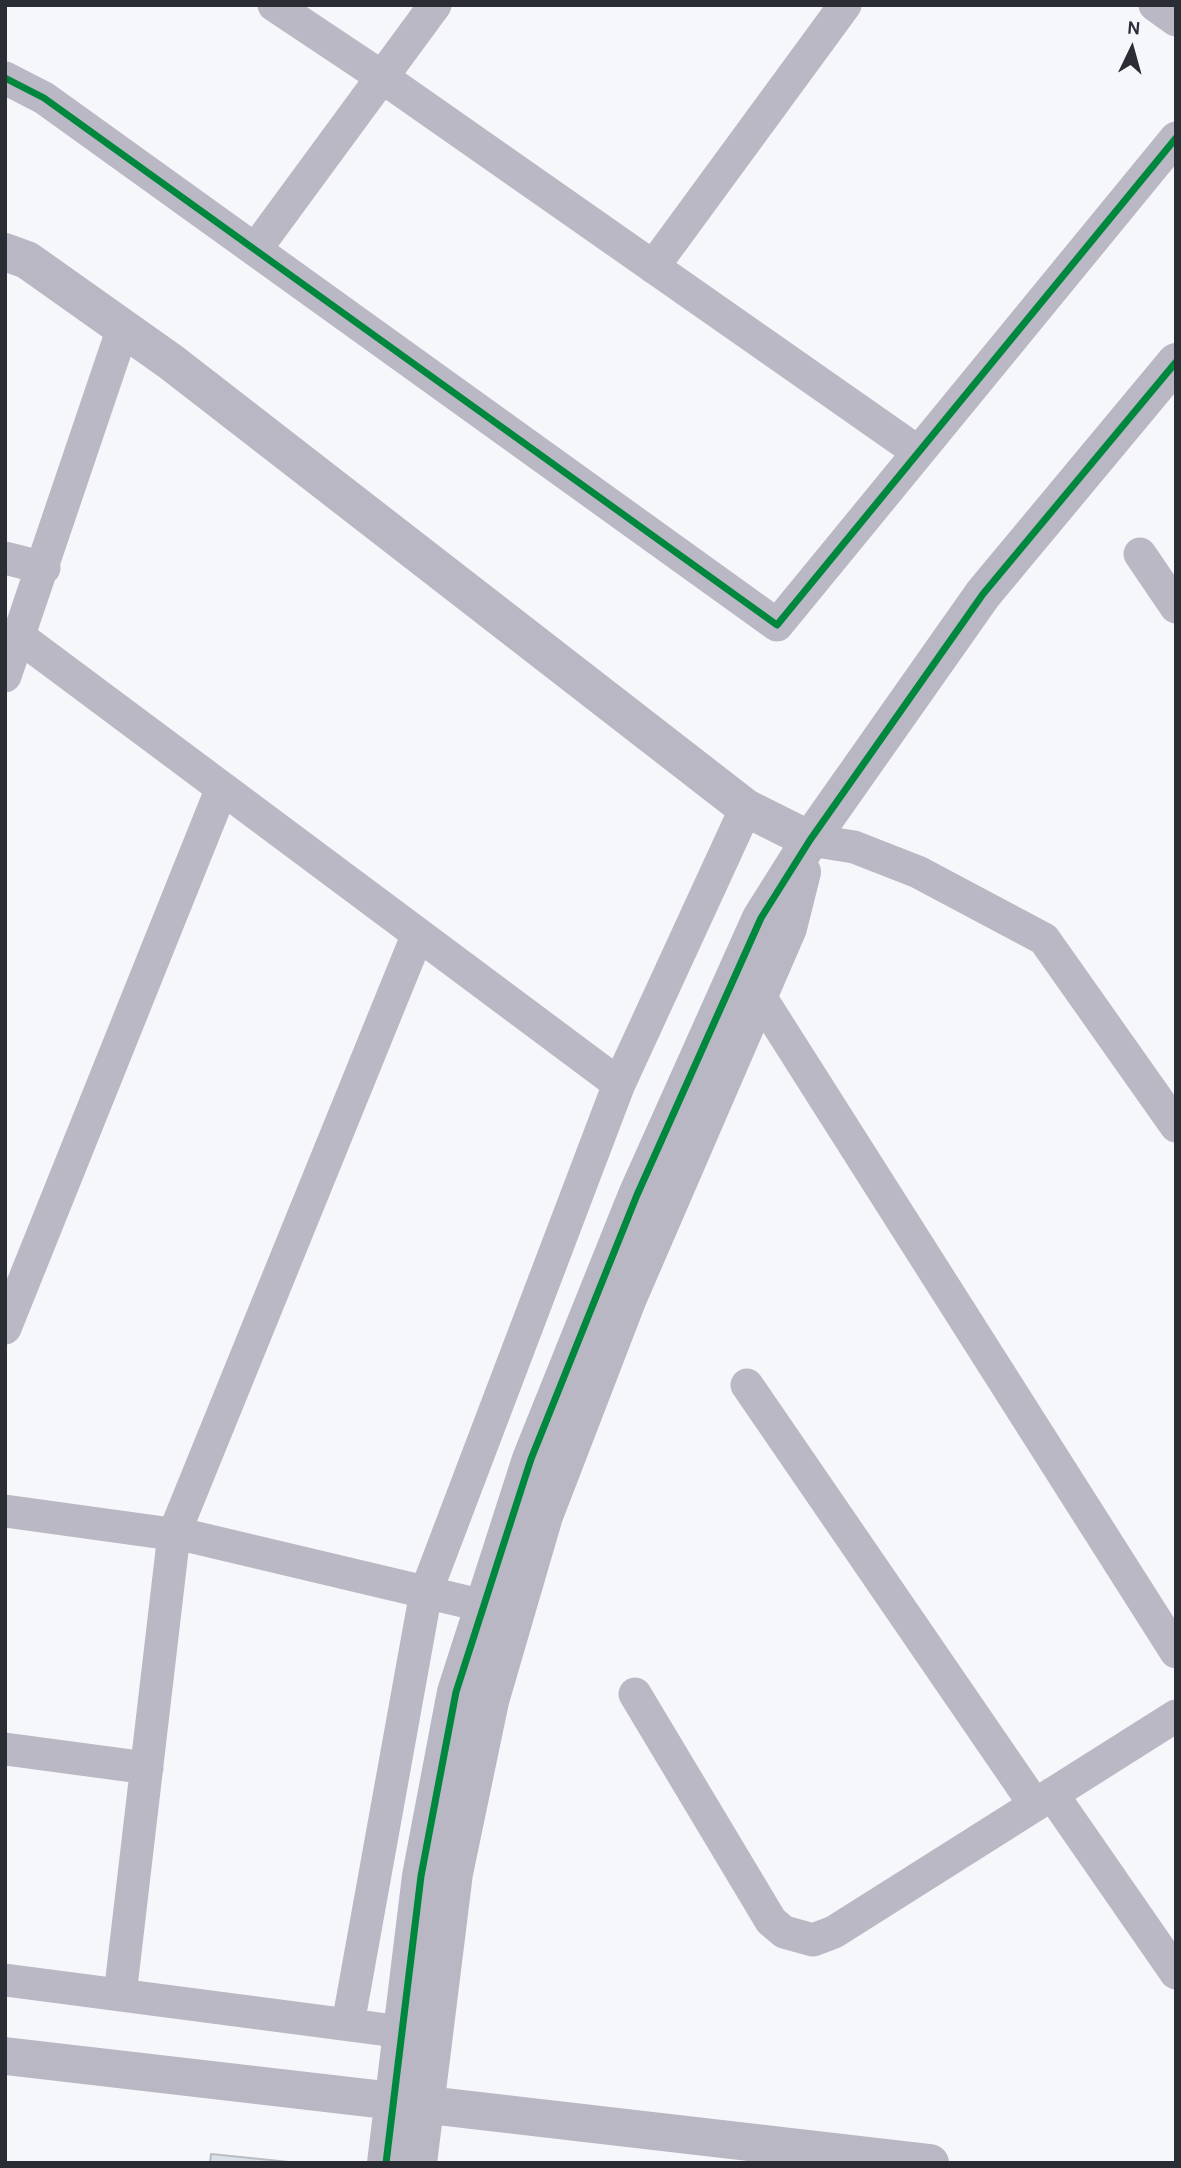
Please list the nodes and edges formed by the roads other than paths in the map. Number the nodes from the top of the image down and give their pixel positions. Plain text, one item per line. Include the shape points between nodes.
1 (274, 5) edge
2 (435, 5) edge
3 (845, 5) edge
4 (1155, 5) edge
5 (1176, 20) edge
6 (383, 76) junction
7 (5, 78) edge
8 (1176, 138) edge
9 (255, 250) junction
10 (5, 252) edge
11 (653, 267) junction
12 (123, 328) junction
13 (1176, 362) edge
14 (918, 452) junction
15 (1140, 554) dead end
16 (5, 558) edge
17 (44, 568) junction
18 (1176, 607) edge
19 (20, 638) junction
20 (5, 676) edge
21 (222, 788) junction
22 (746, 808) junction
23 (810, 840) junction
24 (418, 934) junction
25 (759, 995) junction
26 (619, 1084) junction
27 (1176, 1126) edge
28 (5, 1328) edge
29 (747, 1385) dead end
30 (5, 1511) edge
31 (174, 1535) junction
32 (426, 1592) junction
33 (484, 1605) junction
34 (1176, 1652) edge
35 (635, 1694) dead end
36 (1176, 1716) edge
37 (5, 1749) edge
38 (147, 1768) junction
39 (1044, 1799) junction
40 (1176, 1973) edge
41 (5, 1980) edge
42 (120, 1995) junction
43 (348, 2024) junction
44 (417, 2033) junction
45 (5, 2056) edge
46 (409, 2103) junction
47 (922, 2162) edge
48 (386, 2163) edge
49 (418, 2163) edge

1 - 6 street
2 - 6 street
3 - 11 street
4 - 5 street
6 - 9 street
6 - 11 street
7 - 9 street via 44,98
8 - 14 street
9 - 14 street via 777,625
10 - 12 street via 27,260
11 - 14 street
12 - 17 street
12 - 22 street
13 - 23 street via 983,594
15 - 18 street
16 - 17 street
17 - 19 street
19 - 20 street
19 - 21 street
21 - 24 street
21 - 28 street
22 - 23 street
22 - 26 street
23 - 25 street via 788,928
23 - 27 street via 853,847 918,872 1044,939
23 - 33 street via 761,918 636,1195 531,1459
24 - 26 street
24 - 31 street
25 - 34 street
25 - 44 street via 628,1298 544,1516 490,1701
26 - 32 street
29 - 39 street
30 - 31 street
31 - 32 street
31 - 38 street
32 - 33 street
32 - 43 street
33 - 44 street via 456,1692 421,1876
35 - 39 street via 771,1921 798,1937 813,1940 834,1932
36 - 39 street
37 - 38 street
38 - 42 street
39 - 40 street
41 - 42 street
42 - 43 street
43 - 44 street
44 - 46 street
45 - 46 street
46 - 47 street
46 - 48 street
46 - 49 street

